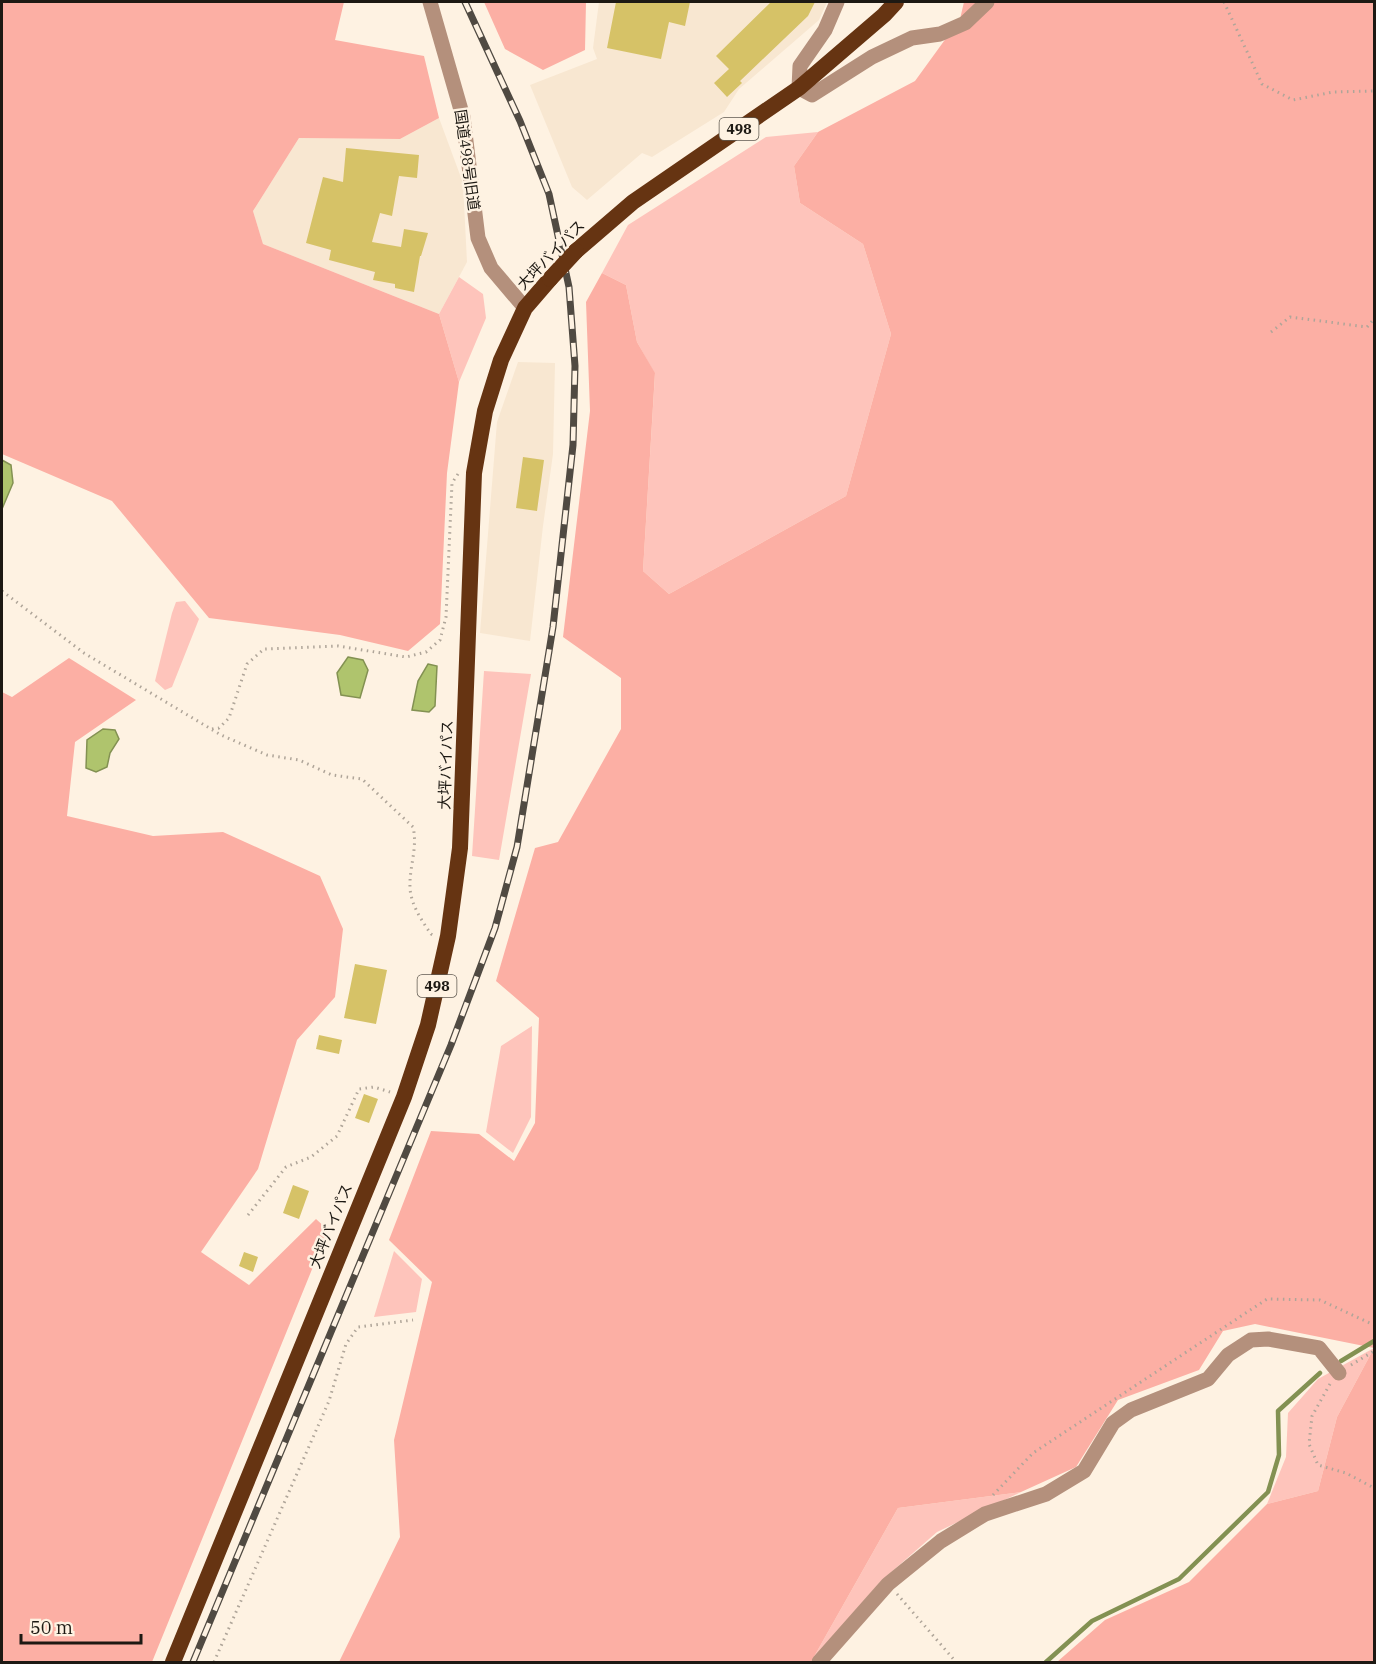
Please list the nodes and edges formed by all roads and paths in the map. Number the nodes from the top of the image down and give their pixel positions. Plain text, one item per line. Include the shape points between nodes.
1 (430, 2) edge
2 (837, 2) edge
3 (896, 2) edge
4 (987, 2) edge
5 (1224, 2) edge
6 (799, 88) junction
7 (1374, 91) edge
8 (525, 308) junction
9 (1374, 319) edge
10 (1271, 332) dead end
11 (474, 473) junction
12 (2, 591) edge
13 (210, 729) junction
14 (448, 936) junction
15 (404, 1097) junction
16 (248, 1215) dead end
17 (413, 1320) dead end
18 (1374, 1325) edge
19 (1374, 1351) edge
20 (1339, 1373) junction
21 (1374, 1488) edge
22 (985, 1514) junction
23 (888, 1584) junction
24 (173, 1662) edge
25 (214, 1662) edge
26 (819, 1662) edge
27 (956, 1662) edge

1 - 8 street, 国道498号旧道 via 463,117 478,238 491,268
2 - 6 street via 825,30 800,66
3 - 6 highway, 大坪バイパス / 498
4 - 6 street via 965,23 940,34 912,38 872,57 812,95
5 - 7 path via 1262,84 1293,100 1333,92
6 - 8 highway, 大坪バイパス / 498, bridge via 633,202 576,251
8 - 11 highway, 大坪バイパス / 498 via 501,360 485,411
9 - 10 path via 1367,327 1290,317
11 - 13 path via 457,474 452,483 446,617 440,640 426,652 406,657 338,646 264,649 247,664 229,718 219,728
11 - 14 highway, 大坪バイパス / 498 via 460,848
12 - 13 path via 84,653
13 - 14 path via 267,755 299,760 333,776 362,779 413,827 416,837 410,889 419,918 431,934
14 - 15 highway, 大坪バイパス / 498 via 428,1025
15 - 16 path via 374,1087 359,1089 337,1136 311,1157 286,1167
15 - 24 highway, 大坪バイパス / 498
17 - 25 path via 358,1327 346,1344 329,1401
18 - 22 path via 1320,1300 1267,1299 1033,1453 992,1496
19 - 20 path
20 - 21 path via 1312,1416 1309,1444 1318,1465 1346,1473
20 - 22 street via 1319,1348 1251,1340 1228,1355 1208,1379 1131,1410 1113,1423 1084,1471 1046,1494
22 - 23 street via 941,1541
23 - 26 street
23 - 27 path

